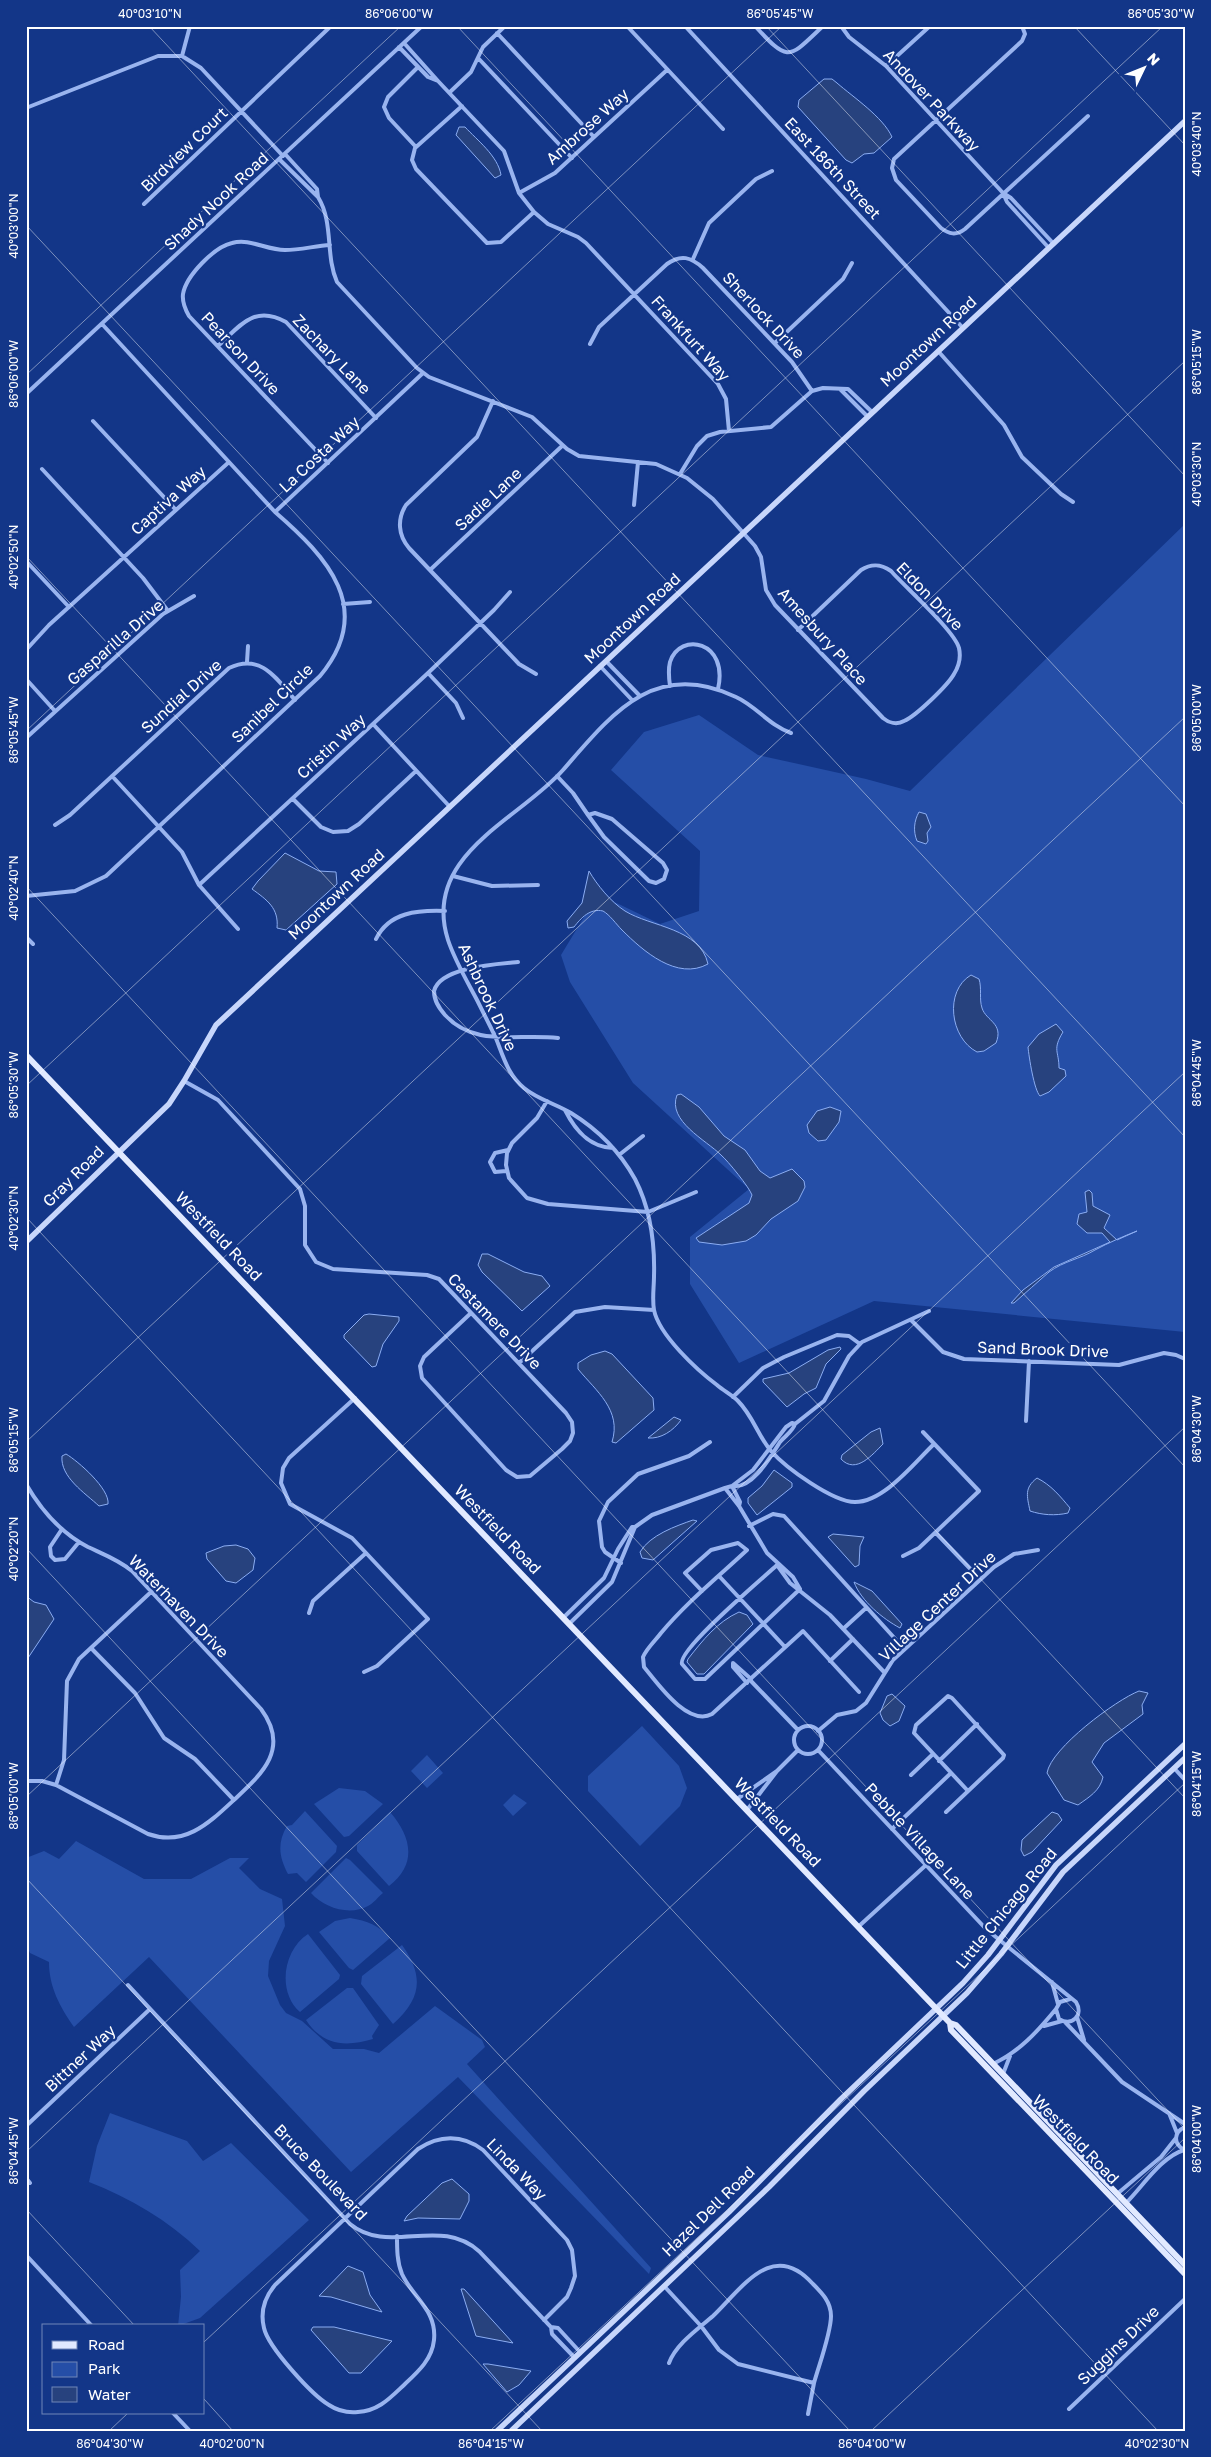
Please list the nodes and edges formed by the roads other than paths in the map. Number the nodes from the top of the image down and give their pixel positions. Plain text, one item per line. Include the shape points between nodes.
1 (190, 26) edge
2 (332, 26) edge
3 (422, 26) edge
4 (505, 26) edge
5 (627, 26) edge
6 (685, 26) edge
7 (755, 26) edge
8 (823, 26) edge
9 (841, 26) edge
10 (930, 26) edge
11 (1022, 26) edge
12 (497, 33) junction
13 (404, 43) junction
14 (399, 47) junction
15 (182, 56) junction
16 (479, 59) junction
17 (886, 66) junction
18 (418, 67) junction
19 (667, 70) junction
20 (438, 81) junction
21 (450, 92) junction
22 (462, 106) junction
23 (26, 108) edge
24 (242, 112) junction
25 (1088, 116) dead end
26 (936, 120) junction
27 (1185, 121) edge
28 (722, 129) dead end
29 (594, 137) junction
30 (416, 147) junction
31 (282, 156) junction
32 (572, 158) junction
33 (772, 171) dead end
34 (519, 193) junction
35 (1003, 194) junction
36 (318, 197) junction
37 (144, 204) dead end
38 (534, 212) junction
39 (330, 245) junction
40 (1051, 245) junction
41 (693, 259) junction
42 (852, 263) dead end
43 (634, 295) junction
44 (102, 324) junction
45 (963, 328) junction
46 (590, 344) dead end
47 (775, 344) junction
48 (218, 346) junction
49 (938, 351) junction
50 (423, 373) junction
51 (812, 391) junction
52 (27, 393) edge
53 (493, 401) junction
54 (870, 414) junction
55 (376, 418) junction
56 (93, 421) dead end
57 (729, 431) junction
58 (562, 446) junction
59 (229, 462) junction
60 (638, 462) junction
61 (328, 463) junction
62 (42, 469) dead end
63 (680, 474) junction
64 (1073, 502) dead end
65 (634, 505) dead end
66 (176, 510) junction
67 (275, 512) junction
68 (743, 532) junction
69 (124, 557) junction
70 (26, 561) edge
71 (430, 570) junction
72 (510, 592) dead end
73 (194, 596) dead end
74 (370, 602) dead end
75 (343, 604) junction
76 (69, 607) junction
77 (168, 610) junction
78 (481, 624) junction
79 (798, 630) junction
80 (248, 646) dead end
81 (26, 650) edge
82 (606, 661) junction
83 (247, 662) junction
84 (600, 666) junction
85 (428, 673) junction
86 (536, 674) dead end
87 (26, 680) edge
88 (670, 686) junction
89 (718, 690) junction
90 (639, 695) junction
91 (295, 700) junction
92 (632, 700) junction
93 (55, 711) junction
94 (463, 718) dead end
95 (895, 723) joint
96 (373, 724) junction
97 (791, 733) dead end
98 (26, 738) edge
99 (416, 772) junction
100 (112, 776) junction
101 (557, 776) junction
102 (293, 799) junction
103 (450, 807) junction
104 (588, 815) junction
105 (54, 825) dead end
106 (159, 826) junction
107 (454, 876) junction
108 (199, 885) junction
109 (538, 885) dead end
110 (26, 896) edge
111 (444, 911) junction
112 (238, 929) dead end
113 (26, 937) edge
114 (376, 939) dead end
115 (32, 944) dead end
116 (518, 962) dead end
117 (462, 971) junction
118 (494, 1036) junction
119 (558, 1038) dead end
120 (26, 1054) edge
121 (184, 1081) junction
122 (547, 1101) junction
123 (565, 1110) junction
124 (643, 1136) dead end
125 (613, 1148) junction
126 (508, 1150) junction
127 (118, 1151) junction
128 (619, 1155) junction
129 (506, 1171) junction
130 (696, 1192) dead end
131 (648, 1212) junction
132 (26, 1242) edge
133 (654, 1310) junction
134 (929, 1312) dead end
135 (471, 1313) junction
136 (912, 1320) junction
137 (860, 1344) junction
138 (1185, 1359) edge
139 (1029, 1361) junction
140 (519, 1363) junction
141 (733, 1397) junction
142 (354, 1398) junction
143 (1026, 1421) dead end
144 (795, 1424) junction
145 (923, 1432) dead end
146 (710, 1442) dead end
147 (934, 1444) junction
148 (769, 1449) junction
149 (773, 1454) junction
150 (26, 1484) edge
151 (732, 1486) junction
152 (725, 1488) junction
153 (739, 1506) junction
154 (749, 1526) junction
155 (636, 1527) junction
156 (62, 1529) junction
157 (936, 1532) junction
158 (79, 1542) junction
159 (1038, 1550) dead end
160 (366, 1553) junction
161 (903, 1556) dead end
162 (614, 1559) junction
163 (622, 1563) junction
164 (777, 1565) junction
165 (719, 1576) junction
166 (980, 1580) junction
167 (800, 1589) junction
168 (702, 1591) junction
169 (150, 1592) junction
170 (741, 1599) junction
171 (866, 1608) junction
172 (309, 1613) dead end
173 (563, 1618) junction
174 (569, 1624) junction
175 (763, 1624) junction
176 (843, 1629) junction
177 (853, 1639) junction
178 (898, 1642) dead end
179 (785, 1647) junction
180 (91, 1648) junction
181 (728, 1657) junction
182 (830, 1661) junction
183 (364, 1672) dead end
184 (884, 1672) junction
185 (749, 1681) junction
186 (859, 1692) dead end
187 (978, 1724) junction
188 (798, 1730) junction
189 (818, 1731) junction
190 (1185, 1744) edge
191 (798, 1750) junction
192 (818, 1750) junction
193 (933, 1754) junction
194 (1185, 1758) edge
195 (939, 1761) junction
196 (1174, 1768) junction
197 (777, 1772) junction
198 (951, 1773) junction
199 (911, 1775) dead end
200 (1185, 1780) edge
201 (26, 1781) edge
202 (56, 1785) junction
203 (968, 1791) junction
204 (737, 1799) junction
205 (234, 1800) junction
206 (747, 1810) junction
207 (946, 1812) dead end
208 (892, 1829) junction
209 (926, 1865) junction
210 (858, 1927) junction
211 (999, 1940) junction
212 (1006, 1947) junction
213 (1052, 1982) junction
214 (128, 1985) dead end
215 (1070, 1999) junction
216 (1058, 2004) junction
217 (150, 2009) junction
218 (936, 2009) junction
219 (1056, 2009) junction
220 (944, 2016) junction
221 (1077, 2017) junction
222 (1063, 2021) junction
223 (950, 2023) junction
224 (1044, 2026) junction
225 (1084, 2040) junction
226 (1010, 2056) junction
227 (993, 2064) junction
228 (1003, 2074) junction
229 (1169, 2113) junction
230 (815, 2125) junction
231 (26, 2126) edge
232 (1185, 2126) edge
233 (823, 2132) junction
234 (1176, 2136) junction
235 (1184, 2150) edge
236 (26, 2178) edge
237 (30, 2183) dead end
238 (1117, 2194) junction
239 (1126, 2203) junction
240 (345, 2219) junction
241 (397, 2236) junction
242 (26, 2254) edge
243 (1185, 2265) edge
244 (1185, 2274) edge
245 (664, 2286) junction
246 (1185, 2299) edge
247 (544, 2320) junction
248 (90, 2324) edge
249 (701, 2326) junction
250 (551, 2327) junction
251 (580, 2352) junction
252 (574, 2357) junction
253 (669, 2363) dead end
254 (814, 2383) junction
255 (1069, 2409) dead end
256 (175, 2414) edge
257 (808, 2414) dead end
258 (190, 2431) edge
259 (497, 2431) edge
260 (511, 2431) edge

1 - 15 street
2 - 24 street, Birdview Court
3 - 13 street, Shady Nook Road
4 - 12 street
5 - 19 street
6 - 45 street, East 186th Street
7 - 8 street via 775,48 787,54 794,52
9 - 17 street, Andover Parkway via 848,36
10 - 17 street
11 - 26 street via 1022,42
12 - 16 street via 483,47
12 - 29 street
13 - 14 street, Shady Nook Road
13 - 20 street
14 - 18 street
14 - 31 street, Shady Nook Road
15 - 23 street via 158,56
15 - 24 street via 201,68
16 - 21 street via 471,72
16 - 32 street
17 - 26 street, Andover Parkway
18 - 20 street via 432,80
18 - 30 street via 388,97 384,106 389,118
19 - 28 street
19 - 29 street, Ambrose Way
20 - 21 street
21 - 22 street
22 - 30 street
22 - 34 street via 507,155
24 - 31 street
24 - 37 street, Birdview Court
25 - 35 street
26 - 35 street, Andover Parkway
26 - 35 street via 894,159 892,174 902,186 941,228 953,234 965,229
27 - 40 main road, Moontown Road
29 - 32 street, Ambrose Way
30 - 38 street via 412,157 416,169 484,241 490,244 501,242
31 - 36 street, Amesbury Place
31 - 36 street via 317,189
31 - 44 street, Shady Nook Road
32 - 34 street, Ambrose Way via 556,173
33 - 41 street via 756,179 709,223
34 - 38 street, Frankfurt Way
35 - 40 street, Andover Parkway via 1007,202
36 - 39 street, Amesbury Place via 326,212
38 - 43 street, Frankfurt Way via 548,224 582,240
39 - 48 street, Pearson Drive via 284,250 249,242 231,243 218,249 194,271 183,295 189,316
39 - 50 street, Amesbury Place via 337,282
40 - 45 main road, Moontown Road
41 - 43 street via 673,260
41 - 47 street, Sherlock Drive
42 - 47 street via 844,279
43 - 46 street via 599,327
43 - 57 street, Frankfurt Way via 718,384 726,399
44 - 52 street, Shady Nook Road
44 - 59 street, Sanibel Circle
45 - 49 main road, Moontown Road
47 - 51 street, Sherlock Drive via 797,367
48 - 55 street, Zachary Lane via 246,319 266,314 275,316 286,322
48 - 61 street, Pearson Drive
49 - 54 main road, Moontown Road
49 - 64 street via 1004,425 1022,457
50 - 53 street, Amesbury Place
50 - 55 street, La Costa Way
51 - 54 street via 840,389
51 - 57 street via 771,427
53 - 58 street, Amesbury Place via 532,417
53 - 71 street via 477,437 409,501 401,514 403,539
54 - 68 main road, Moontown Road
55 - 61 street, La Costa Way
56 - 66 street
57 - 63 street via 702,439
58 - 60 street, Amesbury Place via 587,458
58 - 71 street, Sadie Lane
59 - 66 street, Captiva Way
59 - 67 street, Sanibel Circle
60 - 63 street, Amesbury Place via 656,464
60 - 65 street
61 - 67 street, La Costa Way
62 - 69 street
63 - 68 street, Amesbury Place via 707,494
66 - 69 street, Captiva Way
67 - 75 street, Sanibel Circle via 325,560 334,575
68 - 79 street, Amesbury Place via 761,556 771,601
68 - 82 main road, Moontown Road
69 - 76 street, Captiva Way
69 - 77 street, Captiva Way
70 - 76 street
71 - 78 street
72 - 78 street, Cristin Way
73 - 77 street, Gasparilla Drive
74 - 75 street
75 - 91 street, Sanibel Circle via 342,633 334,656 320,676
76 - 81 street, Captiva Way
77 - 93 street, Gasparilla Drive
78 - 85 street, Cristin Way
78 - 86 street via 523,667
79 - 95 street, Amesbury Place via 879,715
79 - 95 street, Eldon Drive via 865,567 876,565 891,571 952,636 960,657 950,680 912,716
80 - 83 street
82 - 84 main road, Moontown Road
82 - 90 street
83 - 91 street, Sundial Drive via 267,670
83 - 100 street, Sundial Drive via 223,672
84 - 92 street
84 - 103 main road, Moontown Road
85 - 94 street via 456,703
85 - 96 street, Cristin Way
87 - 93 street
88 - 89 street, Ashbrook Drive via 693,685
88 - 89 street via 672,658 683,647 697,645 710,650 718,660
88 - 90 street, Ashbrook Drive
89 - 97 street, Ashbrook Drive via 744,701
90 - 92 street, Ashbrook Drive
91 - 106 street, Sanibel Circle
92 - 101 street, Ashbrook Drive via 606,720
93 - 98 street, Gasparilla Drive
96 - 99 street
96 - 102 street, Cristin Way
99 - 102 street via 348,831 333,832 321,827
99 - 103 street
100 - 105 street, Sundial Drive via 70,815
100 - 106 street
101 - 104 street
101 - 107 street, Ashbrook Drive via 478,840
102 - 108 street, Cristin Way
103 - 121 main road, Moontown Road via 216,1025
104 - 104 street via 604,837 648,881 656,883 664,879 666,866 612,819 599,813
106 - 108 street via 186,857
106 - 110 street, Sanibel Circle via 106,876 93,884 75,891
107 - 109 street via 492,886
107 - 111 street, Ashbrook Drive via 447,891
108 - 112 street
111 - 114 street via 416,911 396,918 382,928
111 - 117 street, Ashbrook Drive via 448,939
113 - 115 street
116 - 117 street
117 - 118 street, Ashbrook Drive
117 - 118 street via 438,982 434,991 436,1003 449,1020 465,1031 476,1036
118 - 119 street
118 - 122 street, Ashbrook Drive via 515,1079
120 - 127 main road, Westfield Road
121 - 127 main road, Moontown Road via 169,1104
121 - 135 street, Castamere Drive via 218,1100 300,1189 305,1206 304,1245 316,1262 333,1269 432,1276 439,1279
122 - 123 street, Ashbrook Drive
122 - 126 street via 537,1118
123 - 125 street, Ashbrook Drive via 592,1127
123 - 125 street via 572,1124 588,1139 602,1148
124 - 128 street
125 - 128 street, Ashbrook Drive
126 - 129 street
126 - 129 street via 496,1153 490,1162 496,1172
127 - 132 main road, Gray Road
127 - 142 main road, Westfield Road
128 - 131 street, Ashbrook Drive via 636,1182
129 - 131 street via 522,1193 538,1203
130 - 131 street
131 - 133 street, Ashbrook Drive via 654,1241
133 - 140 street via 605,1307 575,1312
133 - 141 street, Ashbrook Drive via 672,1342
134 - 136 street
135 - 140 street, Castamere Drive
135 - 140 street, Castamere Drive via 430,1351 422,1361 420,1371 426,1384 506,1470 522,1478 533,1474 570,1441 572,1427 569,1417
136 - 137 street
136 - 139 street, Sand Brook Drive via 937,1347 951,1355
137 - 141 street via 849,1336 837,1335 784,1357 763,1368
137 - 144 street via 849,1356 824,1401
138 - 139 street, Sand Brook Drive via 1164,1353 1126,1365
139 - 143 street
141 - 148 street, Ashbrook Drive via 748,1413
142 - 160 street via 289,1458 283,1468 281,1483 290,1504 347,1535
142 - 173 main road, Westfield Road
144 - 148 street via 786,1427
144 - 149 street
145 - 147 street
146 - 162 street via 689,1456 638,1474 608,1502 600,1516 600,1536 605,1552
147 - 149 street, Ashbrook Drive via 881,1494 855,1502 840,1500 823,1491
147 - 157 street via 979,1492
148 - 149 street, Ashbrook Drive
148 - 151 street via 753,1470
149 - 151 street via 752,1478
150 - 156 street, Waterhaven Drive via 39,1505
151 - 152 street
151 - 153 street
152 - 153 street
152 - 155 street via 652,1515
153 - 154 street
154 - 164 street
154 - 171 street via 773,1514 784,1516
155 - 162 street via 626,1535
155 - 163 street
156 - 158 street, Waterhaven Drive
156 - 158 street via 50,1548 51,1556 56,1560 66,1559
157 - 161 street via 914,1552
157 - 166 street
158 - 169 street, Waterhaven Drive via 123,1564
159 - 166 street, Village Center Drive via 1007,1557
160 - 172 street via 315,1599
160 - 183 street via 428,1619 377,1666
162 - 163 street
162 - 173 street via 599,1584
163 - 174 street via 612,1582
164 - 167 street via 790,1583
164 - 170 street
165 - 168 street
165 - 168 street via 747,1550 740,1544 712,1549 685,1573
165 - 170 street
166 - 184 street, Village Center Drive
167 - 175 street
167 - 176 street
168 - 185 street via 644,1654 644,1667 684,1710 700,1718 717,1712
169 - 180 street
169 - 205 street, Waterhaven Drive via 261,1709 270,1724 273,1743 270,1761
170 - 175 street
170 - 181 street via 701,1633 681,1662 695,1679 700,1680
171 - 176 street
171 - 178 street
173 - 174 main road, Westfield Road
174 - 204 main road, Westfield Road
175 - 179 street
175 - 181 street
176 - 177 street
177 - 182 street
177 - 184 street
179 - 182 street via 803,1631
179 - 185 street
180 - 202 street via 74,1665 67,1681 64,1760
180 - 205 street via 135,1693 164,1738 195,1759
181 - 185 street
182 - 186 street
184 - 189 street, Village Center Drive via 873,1694 860,1708 837,1715
185 - 188 street
187 - 193 street via 950,1696 946,1697 913,1730
187 - 195 street
187 - 203 street via 1004,1755
188 - 189 street via 808,1726
188 - 191 street via 794,1740
189 - 192 street via 822,1739
190 - 211 main road, Little Chicago Road via 1056,1865
191 - 192 street via 806,1754
191 - 197 street
192 - 208 street, Pebble Village Lane
193 - 195 street
193 - 199 street
194 - 196 main road, Little Chicago Road
195 - 198 street
196 - 200 street
196 - 212 main road, Little Chicago Road via 1068,1867
197 - 204 street
197 - 206 street
198 - 203 street
198 - 208 street
201 - 202 street
202 - 205 street via 160,1838 197,1832
203 - 207 street
204 - 206 main road, Westfield Road
206 - 210 main road, Westfield Road
208 - 209 street, Pebble Village Lane
209 - 210 street
209 - 211 street, Pebble Village Lane
210 - 218 main road, Westfield Road
211 - 212 street, Pebble Village Lane
211 - 218 main road, Little Chicago Road
212 - 213 street, Pebble Village Lane
212 - 220 main road, Little Chicago Road via 987,1972
213 - 215 street, Pebble Village Lane
213 - 216 street
214 - 217 street, Bruce Boulevard
215 - 216 street
215 - 221 street via 1078,2005
216 - 219 street
217 - 231 street, Bittner Way
217 - 240 street, Bruce Boulevard
218 - 220 main road, Westfield Road
218 - 230 main road, Hazel Dell Road
219 - 222 street via 1057,2016
219 - 224 street
220 - 223 main road, Westfield Road
220 - 233 main road, Hazel Dell Road
221 - 222 street via 1072,2022
221 - 225 street
222 - 224 street
222 - 225 street
223 - 227 main road, Westfield Road via 956,2025
223 - 244 main road, Westfield Road via 951,2030
224 - 226 street
225 - 229 street via 1104,2066 1122,2082
226 - 227 street
226 - 228 street
227 - 228 main road, Westfield Road
228 - 238 main road, Westfield Road
229 - 232 street
229 - 234 street
230 - 233 main road
230 - 251 main road, Hazel Dell Road via 729,2212
232 - 234 street
233 - 245 main road, Hazel Dell Road
234 - 235 street via 1178,2145
234 - 238 street via 1161,2157
235 - 239 street via 1165,2160
236 - 237 street
238 - 239 main road, Westfield Road
239 - 243 main road, Westfield Road
240 - 241 street, Bruce Boulevard via 367,2234
240 - 241 street via 275,2285 263,2310 267,2337 276,2352 321,2399 342,2411 371,2410 388,2400 425,2363 432,2351 434,2336 430,2314 402,2274 398,2263
240 - 247 street, Linda Way via 429,2142 456,2138 475,2144 561,2234 572,2250 574,2276 571,2288
241 - 247 street, Bruce Boulevard via 445,2235 467,2241
242 - 248 street
245 - 249 street
245 - 260 main road, Hazel Dell Road
246 - 255 street, Suggins Drive
247 - 250 street, Bruce Boulevard
249 - 253 street
249 - 254 street via 723,2354 738,2364
249 - 254 street via 760,2272 778,2264 796,2268 826,2298 831,2317
250 - 251 street, Bruce Boulevard via 558,2328
250 - 252 street, Bruce Boulevard via 552,2334
251 - 252 main road, Hazel Dell Road
252 - 259 main road, Hazel Dell Road
254 - 257 street
256 - 258 street

